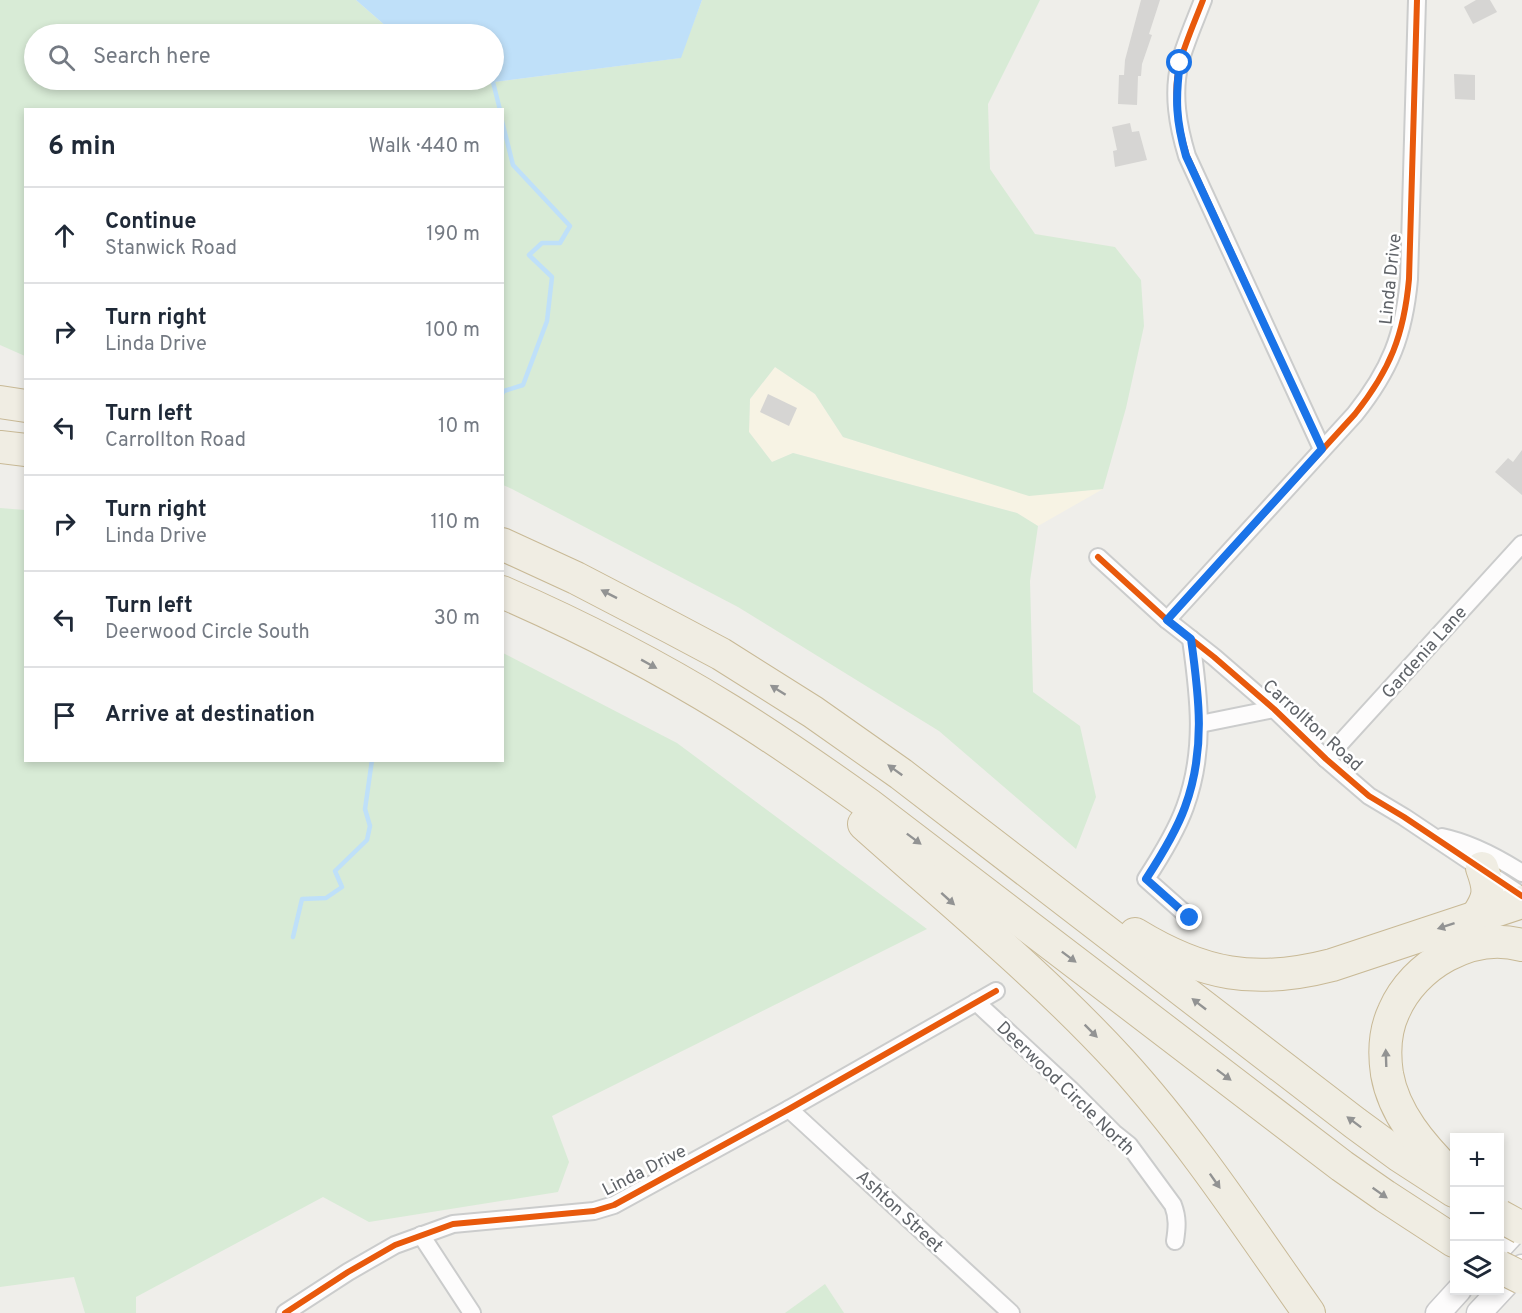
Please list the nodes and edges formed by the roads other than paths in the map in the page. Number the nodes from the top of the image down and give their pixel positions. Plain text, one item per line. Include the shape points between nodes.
1 (1203, 0) edge
2 (1417, 0) edge
3 (0, 402) edge
4 (24, 406) edge
5 (0, 447) edge
6 (1322, 449) junction
7 (24, 450) edge
8 (1522, 544) edge
9 (504, 545) edge
10 (1098, 557) dead end
11 (504, 593) edge
12 (1167, 620) junction
13 (1191, 639) junction
14 (1274, 709) junction
15 (728, 710) junction
16 (1200, 724) junction
17 (1326, 759) junction
18 (1429, 834) junction
19 (1004, 853) junction
20 (1482, 868) junction
21 (1522, 873) edge
22 (1522, 896) edge
23 (1522, 902) edge
24 (1477, 916) junction
25 (1190, 918) dead end
26 (1522, 945) edge
27 (996, 991) dead end
28 (976, 1002) junction
29 (789, 1108) junction
30 (1450, 1173) edge
31 (1450, 1188) edge
32 (1504, 1218) edge
33 (1522, 1223) edge
34 (1522, 1227) edge
35 (422, 1235) junction
36 (1450, 1238) edge
37 (1175, 1241) dead end
38 (1504, 1243) edge
39 (1522, 1267) edge
40 (1504, 1268) edge
41 (1522, 1278) edge
42 (1454, 1295) edge
43 (285, 1313) edge
44 (472, 1313) edge
45 (1011, 1313) edge
46 (1309, 1313) edge
47 (1438, 1313) edge
48 (1479, 1313) edge

1 - 6 street via 1180,63 1176,88 1179,132 1186,156
2 - 6 street, Linda Drive via 1405,313 1380,379 1355,414
3 - 4 highway
5 - 7 highway
6 - 12 street, Linda Drive
8 - 17 street, Gardenia Lane
19 -> 9 highway via 857,742 721,654
10 - 12 street, Carrollton Road
11 -> 15 highway via 633,655
12 - 13 street, Carrollton Road
13 - 14 street, Carrollton Road
13 - 16 street
14 - 16 street
14 - 17 street, Carrollton Road
15 -> 36 highway via 868,804 1342,1166
15 -> 46 highway via 1032,973 1114,1056 1201,1160
16 - 25 street via 1193,780 1185,806 1146,879
17 - 18 street, Carrollton Road via 1369,796
18 - 20 street, Carrollton Road
18 - 21 street, Carrollton Road via 1458,840
24 -> 19 highway via 1307,971 1283,975 1235,973 1193,964 1153,945
31 -> 19 highway via 1355,1123
20 - 22 street, Carrollton Road
20 - 24 highway via 1488,892
23 - 24 highway
30 -> 26 highway via 1417,1137 1394,1096 1385,1054 1393,1012 1417,977 1434,962 1478,944
27 - 28 street, Linda Drive
28 - 29 street, Linda Drive
28 - 37 street, Deerwood Circle North via 1129,1145 1173,1205 1177,1215
29 - 35 street, Linda Drive via 614,1205 594,1211 453,1224
29 - 45 street, Ashton Street
32 - 34 highway, bridge
33 - 38 main road
35 - 43 street, Linda Drive via 395,1245
35 - 44 street
39 - 48 main road
40 - 41 highway, bridge
42 - 47 main road

